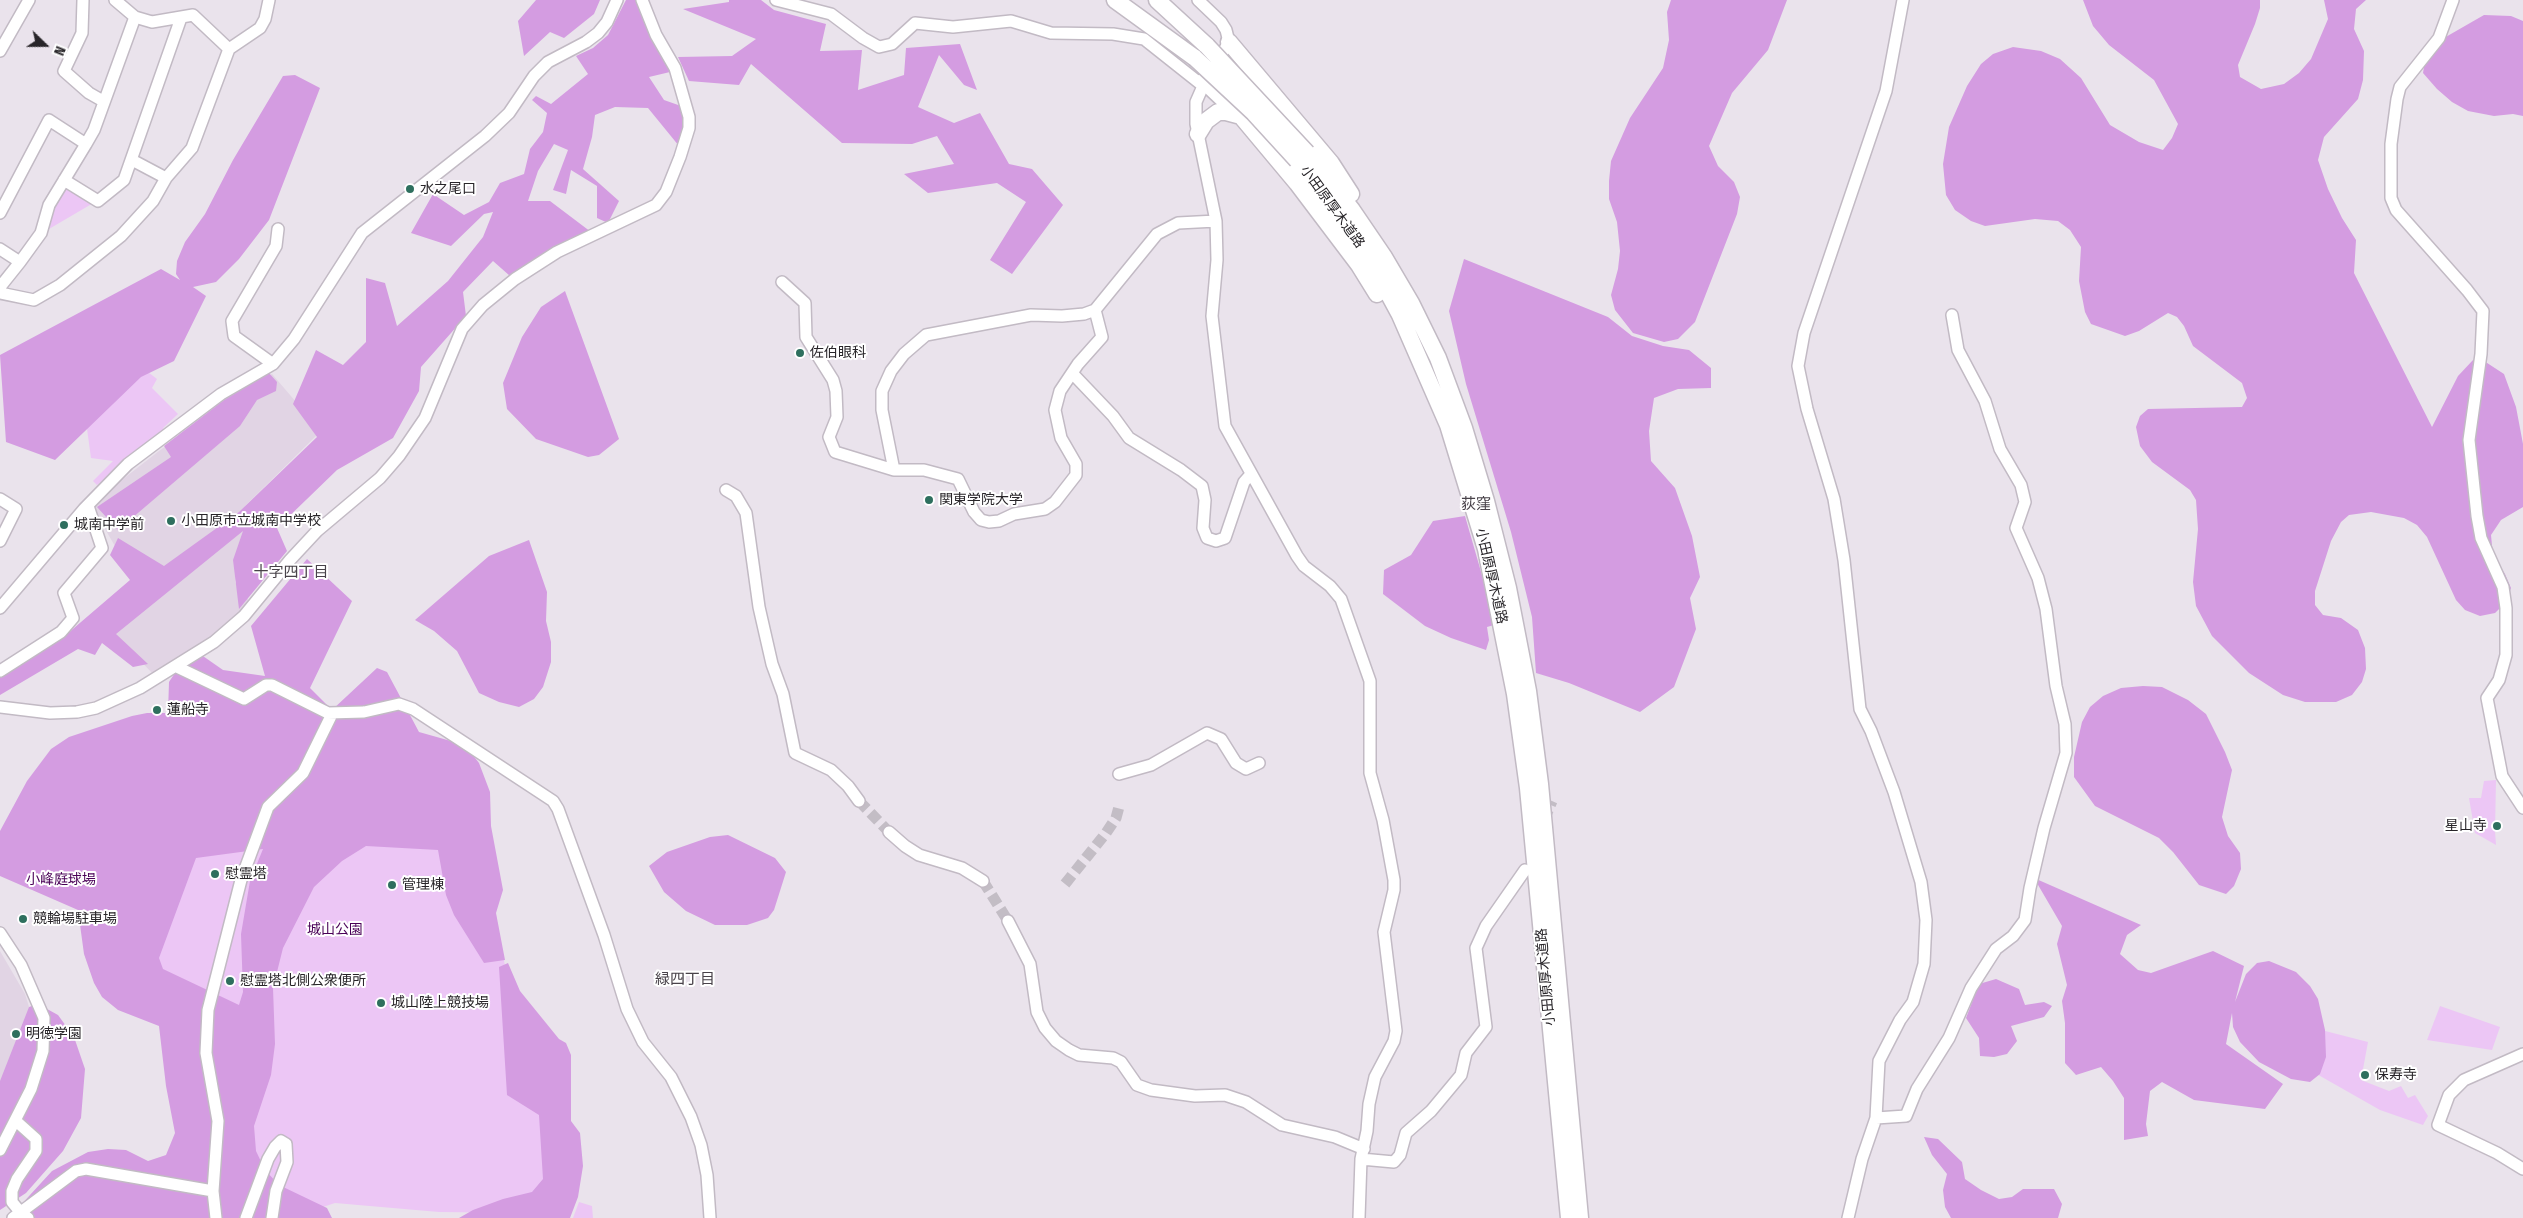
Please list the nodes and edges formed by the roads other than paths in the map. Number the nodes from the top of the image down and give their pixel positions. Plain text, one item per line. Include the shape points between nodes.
1 (29, 0) edge
2 (83, 0) edge
3 (115, 0) edge
4 (269, 0) edge
5 (617, 0) edge
6 (642, 0) edge
7 (776, 0) edge
8 (1115, 0) edge
9 (1157, 0) edge
10 (1198, 0) edge
11 (1903, 0) edge
12 (2453, 0) edge
13 (135, 17) junction
14 (182, 18) junction
15 (1229, 42) junction
16 (229, 49) junction
17 (0, 51) edge
18 (1203, 83) junction
19 (103, 101) junction
20 (1241, 116) junction
21 (1198, 134) junction
22 (86, 144) junction
23 (1302, 156) junction
24 (132, 160) junction
25 (166, 178) junction
26 (64, 180) junction
27 (0, 213) edge
28 (1216, 221) junction
29 (278, 229) dead end
30 (0, 249) edge
31 (1384, 257) junction
32 (20, 262) junction
33 (782, 282) dead end
34 (0, 287) edge
35 (0, 293) edge
36 (1095, 310) junction
37 (1952, 315) dead end
38 (272, 364) junction
39 (1073, 374) junction
40 (1448, 425) junction
41 (894, 470) junction
42 (1250, 474) junction
43 (726, 490) dead end
44 (0, 499) edge
45 (88, 506) junction
46 (0, 541) edge
47 (12, 594) junction
48 (0, 600) edge
49 (0, 608) edge
50 (177, 667) junction
51 (0, 671) edge
52 (0, 707) edge
53 (332, 714) junction
54 (1259, 763) dead end
55 (1119, 774) dead end
56 (859, 801) tunnel mouth
57 (2523, 808) edge
58 (889, 832) tunnel mouth
59 (1525, 870) dead end
60 (983, 881) tunnel mouth
61 (1008, 921) tunnel mouth
62 (0, 933) edge
63 (1550, 948) junction
64 (2523, 1054) edge
65 (1876, 1118) junction
66 (16, 1121) junction
67 (0, 1150) edge
68 (1363, 1154) junction
69 (2523, 1168) edge
70 (214, 1191) junction
71 (21, 1216) edge
72 (1574, 1216) edge
73 (216, 1218) edge
74 (246, 1218) edge
75 (272, 1218) edge
76 (710, 1218) edge
77 (1359, 1218) edge
78 (1848, 1218) edge

1 - 17 street
2 - 19 street via 82,33 64,71
3 - 13 street
4 - 16 street via 260,28
5 - 38 street via 598,33 548,62 534,76 509,113 485,136 362,233 294,338
6 - 50 street via 674,68 689,117 686,140 666,192 656,204 557,252 515,279 483,305 462,329 425,418 399,456 380,478 316,532 231,629
7 - 18 street via 831,14 879,47 892,44 915,23 953,27 1011,21 1051,33 1113,34 1144,39
8 - 23 highway, 小田原厚木道路, bridge via 1194,58
9 - 23 highway, 小田原厚木道路, bridge via 1265,106
10 - 15 street via 1221,22
11 - 65 street via 1886,91 1804,333 1798,366 1807,409 1834,498 1860,709 1894,792 1921,882 1926,920 1924,964 1912,1002 1879,1061
12 - 57 street via 2439,38 2398,93 2391,144 2391,198 2396,210 2483,312 2483,336 2469,440 2477,516 2482,538 2503,587 2506,608 2506,655 2499,680 2487,698 2502,776
13 - 14 street via 152,22
13 - 19 street
14 - 16 street via 193,15
14 - 24 street
15 - 18 street
15 - 31 highway via 1331,163 1364,215
16 - 25 street via 192,148
18 - 20 highway
18 - 21 street via 1196,102
19 - 22 street
20 - 21 highway via 1218,112 1206,121
20 - 40 highway via 1359,265
21 - 28 street
22 - 26 street
22 - 27 street via 49,120
23 - 31 highway, 小田原厚木道路 via 1352,210
23 - 40 highway, 小田原厚木道路 via 1373,266 1400,315
24 - 25 street
24 - 26 street via 124,180 98,202
25 - 35 street via 153,201 122,236 60,285 34,300
26 - 32 street via 49,205 41,233
28 - 36 street via 1178,223 1157,234
28 - 42 street via 1217,260 1212,316 1223,418
29 - 38 street via 276,246 232,321 234,336
30 - 32 street
31 - 63 highway, 小田原厚木道路 via 1438,358 1464,428 1508,588 1528,691 1540,784
32 - 34 street
33 - 41 street via 805,303 806,337 833,380 837,417 829,437 835,452
36 - 39 street via 1102,337
36 - 41 street via 1062,316 1031,315 926,335 900,360 882,391 882,410
37 - 65 street via 1958,350 1985,401 2000,450 2021,485 2025,502 2016,528 2038,578 2046,609 2056,686 2065,724 2066,752 2042,836 2025,920 2013,936 1996,949 1971,988 1949,1038 1917,1089 1906,1116
38 - 45 street via 221,394 128,464
39 - 41 street via 1060,391 1055,410 1061,438 1077,471 1067,488 1045,509 1014,514 995,522 985,521 974,512 958,479 930,471
39 - 42 street via 1129,438 1202,486 1205,500 1203,528 1207,538 1221,541 1228,534 1244,482
40 - 63 highway, 小田原厚木道路 via 1486,549 1502,620
42 - 68 street via 1304,566 1341,599 1370,681 1370,773 1394,880 1384,932 1396,1031 1375,1077
43 - 56 street via 736,496 746,513 759,607 772,664 783,694 795,754 831,770
44 - 46 street via 16,509
45 - 47 street
45 - 51 street via 102,548 64,593 73,618 61,632
47 - 48 street
47 - 49 street
50 - 52 street via 96,708 50,713
50 - 53 street via 244,698 266,685 272,685
53 - 70 street via 303,774 268,807 241,880 208,1010 206,1053 218,1121
53 - 76 street via 364,712 399,704 413,709 553,801 604,935 627,1009 643,1042 671,1076 691,1117 703,1155
54 - 55 street via 1246,769 1236,764 1221,739 1207,733 1151,765
58 - 60 street via 919,854 962,868
59 - 68 street via 1486,926 1476,948 1486,1027 1466,1053 1461,1075 1431,1111 1406,1133 1400,1155 1394,1162
61 - 68 street via 1030,964 1037,1012 1045,1028 1069,1050 1079,1055 1113,1058 1121,1062 1137,1085 1151,1090 1194,1096 1226,1095 1246,1102 1282,1124 1335,1137
62 - 66 street via 22,965 44,1018 43,1052
63 - 72 highway, 小田原厚木道路
64 - 69 street via 2464,1080 2449,1095 2438,1125
65 - 78 street
66 - 67 street
66 - 71 street via 36,1139 36,1151 12,1191 12,1202
68 - 77 street
70 - 71 street via 86,1169 76,1171
70 - 73 street
74 - 75 street via 268,1159 281,1141 286,1144 287,1162 276,1191

